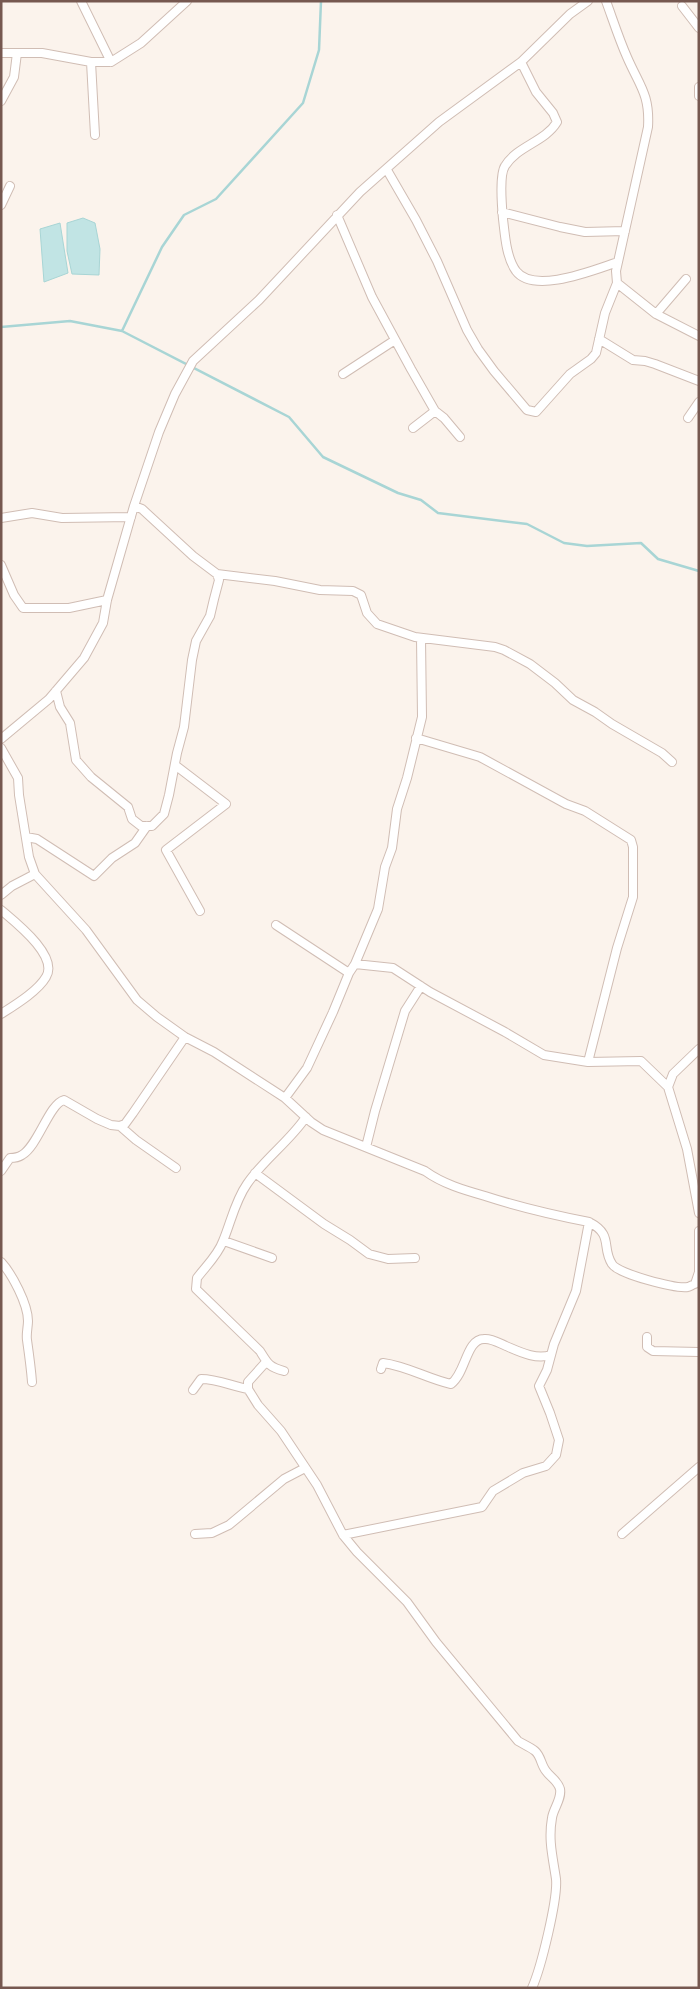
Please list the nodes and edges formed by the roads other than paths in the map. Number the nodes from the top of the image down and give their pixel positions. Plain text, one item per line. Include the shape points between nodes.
1 (81, 1) edge
2 (187, 1) edge
3 (588, 1) edge
4 (606, 1) edge
5 (682, 6) dead end
6 (699, 28) edge
7 (1, 53) edge
8 (17, 53) junction
9 (91, 62) junction
10 (111, 62) junction
11 (521, 62) junction
12 (699, 87) edge
13 (699, 96) edge
14 (1, 102) edge
15 (95, 135) dead end
16 (387, 170) junction
17 (10, 186) dead end
18 (1, 205) edge
19 (502, 212) junction
20 (337, 215) junction
21 (625, 231) junction
22 (618, 262) junction
23 (686, 279) dead end
24 (617, 284) junction
25 (656, 314) junction
26 (699, 336) edge
27 (599, 339) junction
28 (395, 340) junction
29 (343, 374) dead end
30 (699, 381) edge
31 (699, 402) edge
32 (435, 411) junction
33 (688, 418) dead end
34 (413, 428) dead end
35 (460, 437) dead end
36 (134, 506) junction
37 (131, 517) junction
38 (1, 518) edge
39 (1, 565) edge
40 (217, 574) junction
41 (107, 600) junction
42 (421, 638) junction
43 (56, 691) junction
44 (1, 727) edge
45 (4, 738) edge
46 (416, 738) junction
47 (1, 748) edge
48 (672, 762) dead end
49 (175, 765) junction
50 (146, 826) junction
51 (26, 837) junction
52 (35, 874) junction
53 (1, 895) edge
54 (1, 910) edge
55 (200, 911) dead end
56 (276, 925) dead end
57 (355, 964) junction
58 (349, 973) junction
59 (421, 986) junction
60 (1, 1014) edge
61 (185, 1037) junction
62 (699, 1049) edge
63 (588, 1062) junction
64 (668, 1087) junction
65 (284, 1098) junction
66 (306, 1117) junction
67 (120, 1126) junction
68 (366, 1147) junction
69 (176, 1168) dead end
70 (1, 1172) edge
71 (255, 1173) junction
72 (699, 1212) edge
73 (589, 1222) junction
74 (699, 1231) edge
75 (224, 1240) junction
76 (272, 1258) dead end
77 (415, 1258) dead end
78 (1, 1262) edge
79 (697, 1286) edge
80 (647, 1337) dead end
81 (699, 1352) edge
82 (551, 1355) junction
83 (266, 1362) junction
84 (380, 1369) dead end
85 (284, 1372) dead end
86 (32, 1382) dead end
87 (248, 1389) junction
88 (193, 1390) dead end
89 (699, 1467) edge
90 (305, 1468) junction
91 (195, 1534) dead end
92 (622, 1534) dead end
93 (343, 1535) junction
94 (532, 1988) edge

1 - 10 street
2 - 10 street via 142,43
3 - 11 street via 570,14
4 - 21 street via 628,60 645,93 649,110
5 - 6 street
7 - 8 street
8 - 9 street via 56,54
8 - 14 street via 14,77
9 - 10 street
9 - 15 street
11 - 16 street via 439,122
11 - 19 street via 536,92 557,122 546,134 517,152 504,167
12 - 13 street
16 - 20 street
16 - 27 street via 420,228 475,342 494,371 527,410 536,412 570,374 591,358 596,353
17 - 18 street
19 - 21 street via 586,232
19 - 22 street via 507,250 516,272 525,277 542,282 587,273
20 - 28 street via 372,297
20 - 36 street via 259,300 193,361 159,432
21 - 22 street
22 - 24 street
23 - 25 street
24 - 25 street
24 - 27 street
25 - 26 street
27 - 30 street via 634,360 650,362
28 - 29 street
28 - 32 street
31 - 33 street
32 - 34 street
32 - 35 street
36 - 37 street
36 - 40 street
37 - 38 street via 62,518 32,513
37 - 41 street
39 - 41 street via 23,608 69,608
40 - 42 street via 320,590 352,591 361,595 367,613 378,624
40 - 49 street via 219,580 210,616 196,642 192,660 184,727
41 - 43 street via 103,623 84,658
42 - 46 street via 422,717
42 - 48 street via 504,650 530,664 573,700
43 - 45 street
43 - 50 street via 60,708 70,723 76,760 91,777 128,807 132,819
44 - 45 street
46 - 57 street via 395,816 392,848 385,867 378,909
46 - 63 street via 480,757 585,811 631,840 632,897
47 - 51 street via 18,778
49 - 50 street via 164,814 152,826
49 - 55 street via 226,804 166,850
50 - 51 street via 136,844 112,858 94,876 37,839
51 - 52 street
52 - 53 street
52 - 61 street via 86,930 137,1000
54 - 60 street via 41,949 49,968 41,983
56 - 58 street
57 - 58 street
57 - 59 street via 393,968
58 - 65 street via 307,1068
59 - 63 street via 544,1055
59 - 68 street via 405,1011
61 - 65 street
61 - 67 street via 125,1124
62 - 64 street via 673,1074
63 - 64 street via 641,1061
64 - 72 street via 687,1149
65 - 66 street
66 - 68 street via 323,1130
66 - 71 street
67 - 69 street
67 - 70 street via 97,1119 70,1102 60,1101 31,1147 22,1155 10,1158
68 - 73 street via 453,1186 532,1211
71 - 75 street via 238,1200
71 - 77 street via 369,1254 388,1259
73 - 79 street via 602,1232 611,1263 616,1269 677,1286
73 - 82 street via 576,1292
74 - 79 street
75 - 76 street
75 - 83 street via 196,1278 196,1289 260,1351
78 - 86 street via 8,1269 25,1306
80 - 81 street via 649,1349
82 - 84 street via 535,1357 483,1339 471,1345 462,1370 451,1384 394,1364 383,1363
82 - 93 street via 538,1386 559,1440 556,1455 546,1466 523,1473 493,1492 482,1507
83 - 85 street
83 - 87 street via 248,1382
87 - 88 street via 200,1379
87 - 90 street
89 - 92 street
90 - 91 street via 284,1479 229,1525 212,1533
90 - 93 street
93 - 94 street via 407,1602 518,1741 534,1750 560,1788 552,1817 551,1854 556,1881 538,1973

